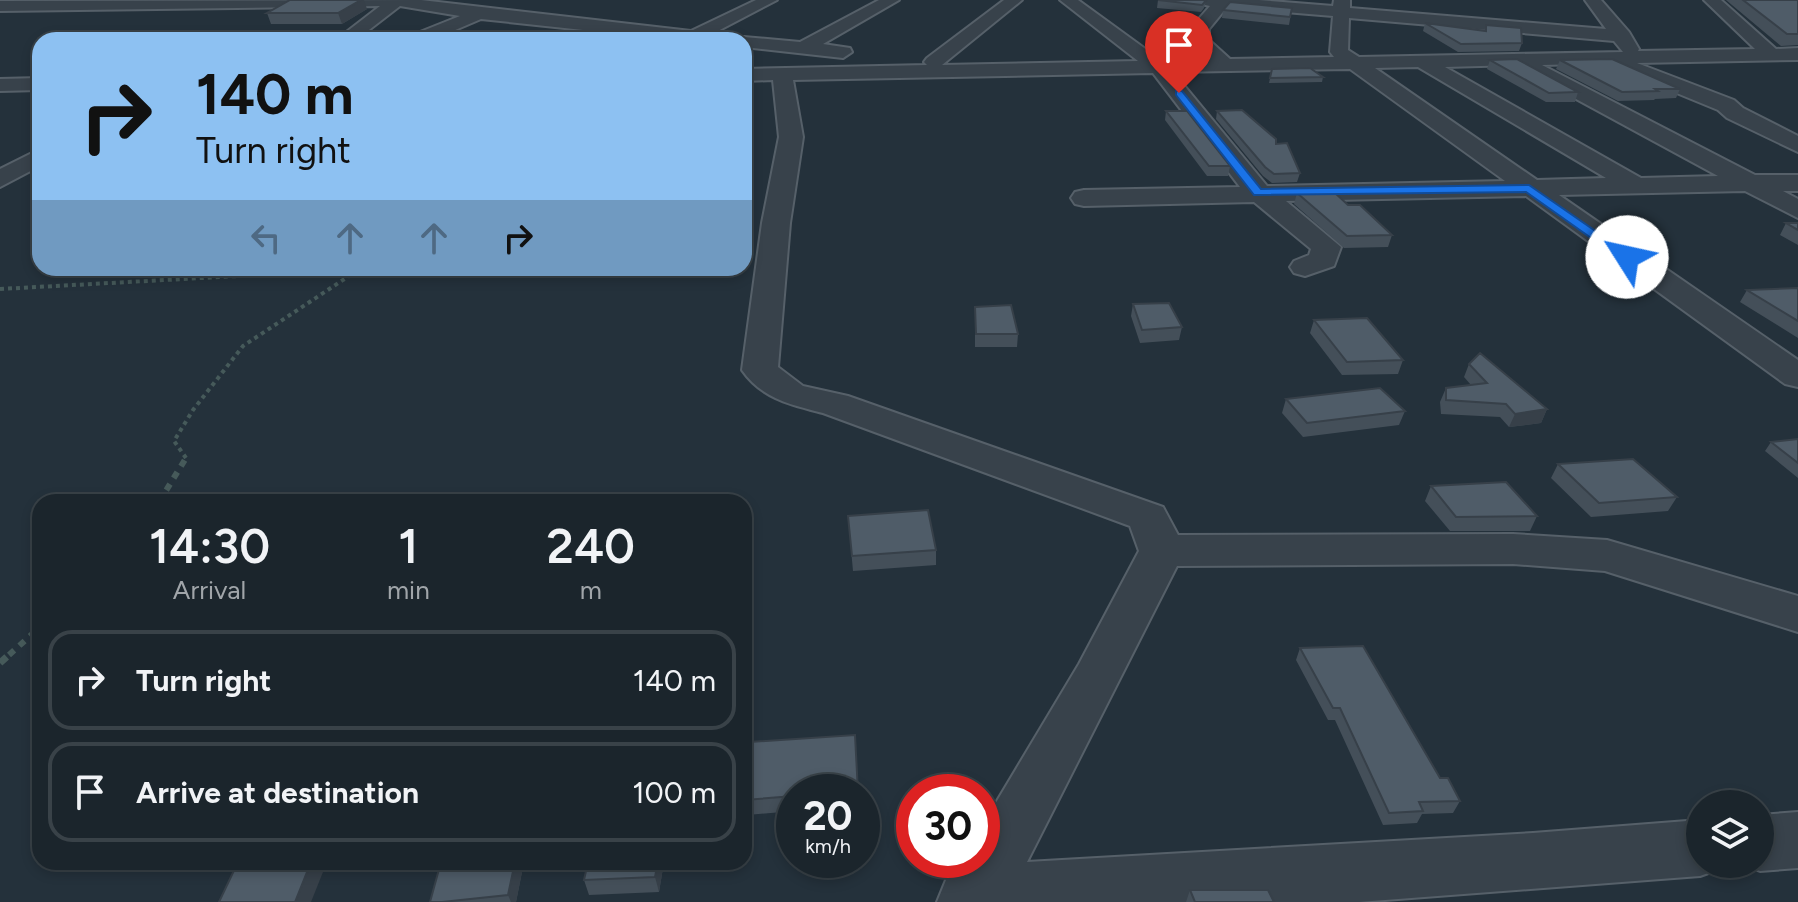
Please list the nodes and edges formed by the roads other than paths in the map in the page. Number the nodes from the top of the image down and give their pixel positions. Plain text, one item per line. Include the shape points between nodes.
1 (399, 0) edge
2 (520, 0) edge
3 (769, 0) edge
4 (891, 0) edge
5 (1014, 0) edge
6 (1068, 0) edge
7 (1202, 0) edge
8 (1466, 0) edge
9 (1593, 0) edge
10 (1712, 0) edge
11 (1223, 1) edge
12 (0, 6) edge
13 (1341, 6) edge
14 (622, 10) dead end
15 (479, 14) junction
16 (1471, 23) junction
17 (584, 25) junction
18 (356, 32) edge
19 (436, 32) edge
20 (567, 32) edge
21 (640, 32) edge
22 (701, 32) edge
23 (1618, 35) junction
24 (752, 48) edge
25 (1768, 51) junction
26 (1798, 53) edge
27 (1612, 58) junction
28 (1638, 58) junction
29 (1486, 61) junction
30 (1520, 61) junction
31 (934, 62) junction
32 (1424, 63) junction
33 (1355, 65) junction
34 (776, 66) edge
35 (1227, 67) junction
36 (1159, 68) junction
37 (1011, 71) junction
38 (32, 84) edge
39 (0, 85) edge
40 (1798, 145) edge
41 (32, 161) edge
42 (0, 179) edge
43 (1750, 183) junction
44 (1798, 183) edge
45 (1636, 186) junction
46 (1529, 188) junction
47 (1258, 192) junction
48 (1084, 198) dead end
49 (1798, 210) edge
50 (1305, 267) dead end
51 (1798, 376) edge
52 (1162, 551) junction
53 (1798, 614) edge
54 (1798, 840) edge
55 (1774, 842) edge
56 (1686, 849) edge
57 (972, 899) edge

1 - 12 street
1 - 15 street
1 - 18 street
2 - 15 street
3 - 22 street
4 - 34 street
5 - 31 street
6 - 36 street
7 - 11 street
8 - 16 street
9 - 23 street
10 - 25 street
11 - 13 street
11 - 35 street via 1200,28 1200,41
13 - 16 street
13 - 33 street via 1339,52
14 - 17 street
15 - 17 street
15 - 19 street
16 - 23 street
16 - 29 street
17 - 20 street
17 - 21 street
23 - 25 street
23 - 28 street
24 - 34 street
25 - 26 street
25 - 28 street
27 - 28 street
27 - 30 street
27 - 40 street via 1726,105
29 - 30 street
29 - 32 street
30 - 43 street
31 - 34 street
31 - 37 street
32 - 33 street
32 - 45 street
33 - 35 street
33 - 46 street
34 - 37 street
34 - 52 street via 791,137 760,370 791,394 835,404 1148,517
35 - 36 street
36 - 37 street
36 - 47 street
38 - 39 street
41 - 42 street
43 - 44 street
43 - 45 street
43 - 49 street
45 - 46 street
46 - 47 street
46 - 51 street
47 - 48 street
47 - 50 street via 1326,247 1323,260
52 - 53 street via 1513,549 1607,556
52 - 57 street
54 - 55 street
56 - 57 street

